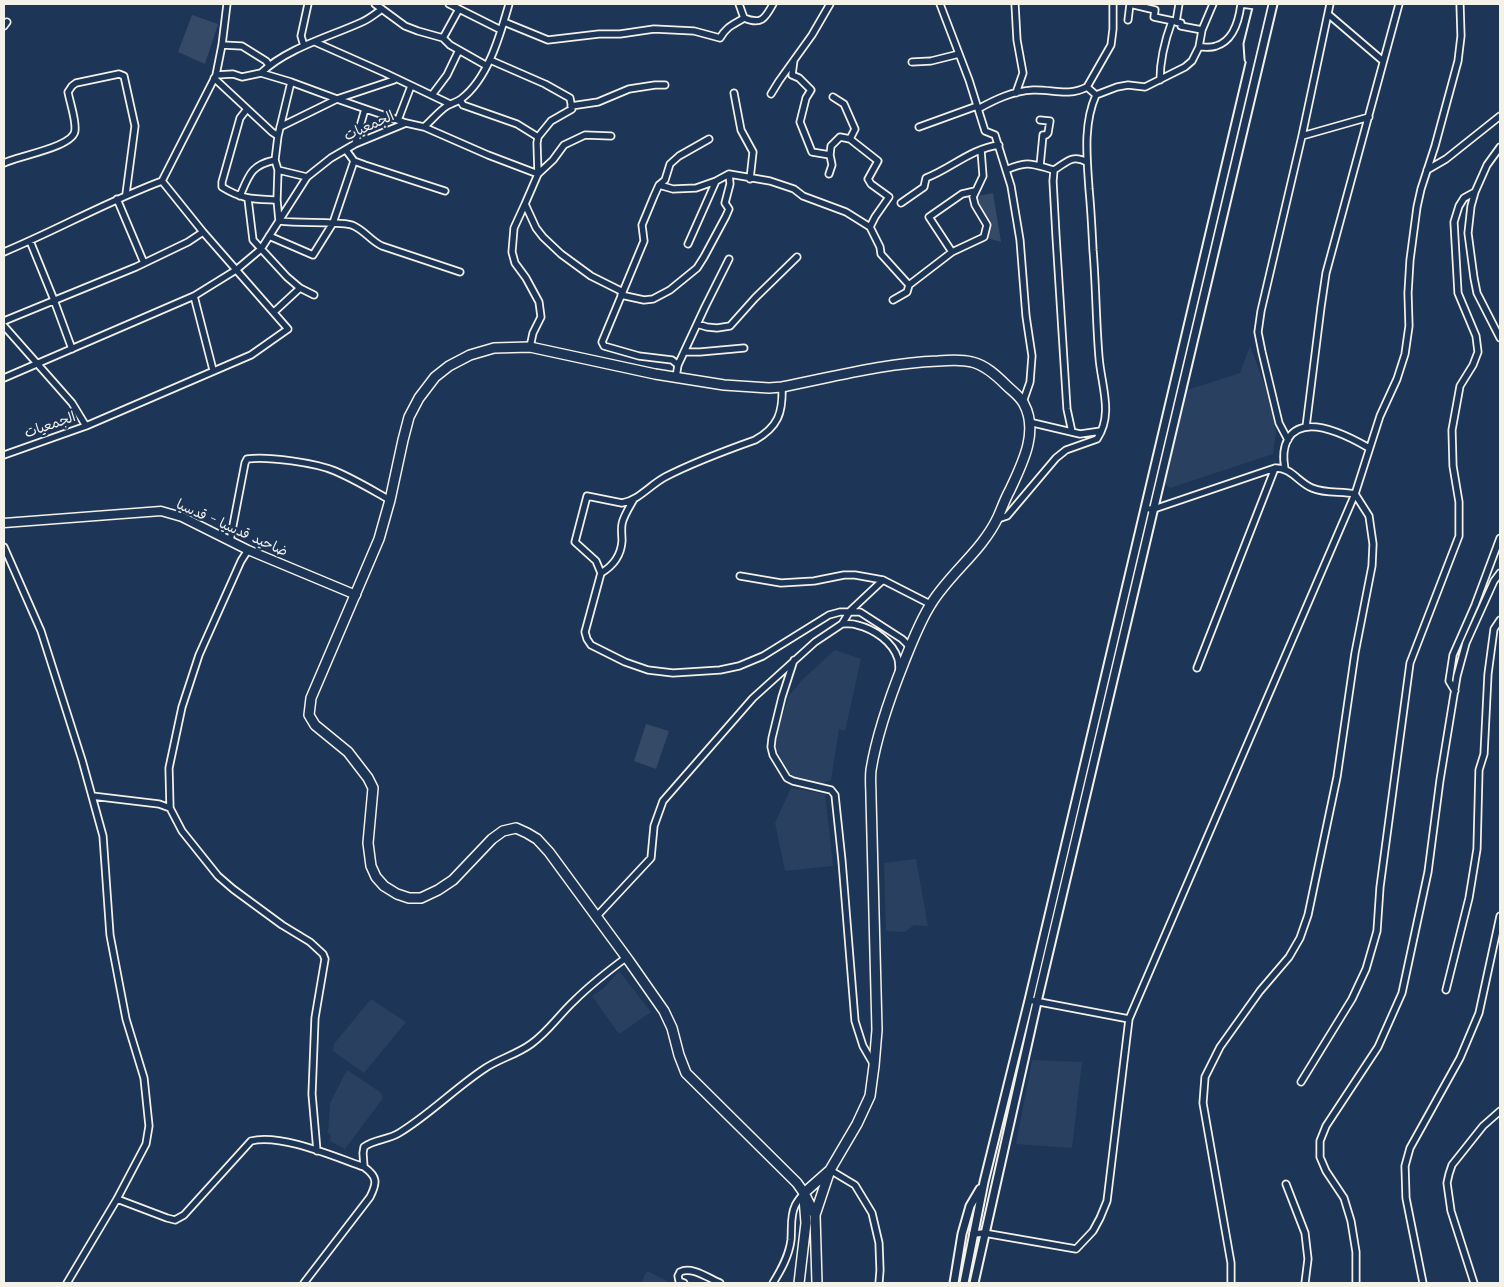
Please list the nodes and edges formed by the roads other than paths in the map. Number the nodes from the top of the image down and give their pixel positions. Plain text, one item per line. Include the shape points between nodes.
1 (227, 4) edge
2 (308, 4) edge
3 (375, 4) edge
4 (449, 4) edge
5 (509, 4) edge
6 (739, 4) edge
7 (772, 4) edge
8 (830, 4) edge
9 (940, 4) edge
10 (1015, 4) edge
11 (1113, 4) edge
12 (1130, 4) edge
13 (1158, 4) edge
14 (1179, 4) edge
15 (1213, 4) edge
16 (1260, 4) edge
17 (1273, 4) edge
18 (1330, 4) edge
19 (1399, 4) edge
20 (1460, 4) edge
21 (382, 9) junction
22 (459, 9) junction
23 (1155, 10) junction
24 (1328, 14) junction
25 (744, 18) junction
26 (1128, 20) dead end
27 (1174, 21) junction
28 (504, 22) junction
29 (500, 30) junction
30 (1202, 30) junction
31 (442, 38) junction
32 (315, 42) junction
33 (222, 45) junction
34 (304, 46) junction
35 (1200, 47) junction
36 (459, 50) junction
37 (959, 54) junction
38 (490, 60) junction
39 (794, 60) junction
40 (1384, 61) junction
41 (912, 62) dead end
42 (269, 65) junction
43 (487, 66) junction
44 (260, 73) junction
45 (215, 76) junction
46 (396, 78) junction
47 (1160, 80) junction
48 (291, 82) junction
49 (666, 85) dead end
50 (411, 86) junction
51 (1087, 87) junction
52 (734, 93) dead end
53 (1016, 93) junction
54 (771, 94) dead end
55 (1096, 94) junction
56 (432, 95) junction
57 (833, 97) dead end
58 (337, 99) junction
59 (460, 100) junction
60 (450, 104) junction
61 (571, 106) junction
62 (978, 108) junction
63 (247, 109) junction
64 (365, 109) junction
65 (1500, 116) edge
66 (1369, 117) junction
67 (398, 120) junction
68 (1040, 120) dead end
69 (406, 123) junction
70 (280, 127) junction
71 (424, 127) junction
72 (919, 127) dead end
73 (278, 136) junction
74 (611, 136) dead end
75 (1302, 136) junction
76 (538, 137) junction
77 (708, 139) dead end
78 (850, 139) junction
79 (355, 144) junction
80 (998, 145) junction
81 (1500, 147) edge
82 (346, 150) junction
83 (981, 150) junction
84 (830, 155) junction
85 (275, 160) junction
86 (354, 161) junction
87 (1087, 162) junction
88 (4, 163) edge
89 (1040, 166) junction
90 (278, 170) junction
91 (1006, 170) junction
92 (1054, 170) junction
93 (1427, 170) junction
94 (538, 174) junction
95 (729, 174) junction
96 (829, 174) dead end
97 (307, 177) junction
98 (750, 179) junction
99 (162, 181) junction
100 (716, 181) junction
101 (660, 185) junction
102 (446, 191) dead end
103 (975, 191) junction
104 (1475, 192) junction
105 (126, 194) junction
106 (240, 196) junction
107 (117, 199) junction
108 (248, 199) junction
109 (277, 200) junction
110 (901, 203) dead end
111 (525, 204) junction
112 (279, 221) junction
113 (333, 223) junction
114 (870, 227) junction
115 (203, 232) junction
116 (269, 236) junction
117 (30, 241) junction
118 (688, 244) dead end
119 (260, 248) junction
120 (4, 252) edge
121 (952, 252) junction
122 (798, 257) dead end
123 (729, 260) dead end
124 (144, 263) junction
125 (236, 270) junction
126 (460, 272) dead end
127 (909, 285) junction
128 (300, 288) junction
129 (622, 294) junction
130 (314, 295) dead end
131 (194, 296) junction
132 (54, 300) junction
133 (893, 300) dead end
134 (274, 312) junction
135 (4, 321) edge
136 (697, 324) junction
137 (4, 326) edge
138 (1500, 338) edge
139 (530, 348) junction
140 (744, 348) dead end
141 (72, 349) junction
142 (684, 352) junction
143 (37, 364) junction
144 (678, 365) junction
145 (213, 370) junction
146 (676, 377) junction
147 (4, 378) edge
148 (782, 387) junction
149 (1023, 402) junction
150 (1029, 422) junction
151 (86, 426) junction
152 (1306, 427) junction
153 (1101, 431) junction
154 (1072, 432) junction
155 (1288, 440) junction
156 (1369, 448) junction
157 (4, 455) edge
158 (1276, 468) junction
159 (1285, 469) junction
160 (1355, 494) junction
161 (634, 499) junction
162 (390, 500) junction
163 (1145, 509) junction
164 (1154, 509) junction
165 (998, 518) junction
166 (4, 523) edge
167 (1500, 538) edge
168 (230, 541) junction
169 (4, 547) edge
170 (248, 550) junction
171 (601, 573) junction
172 (1500, 573) edge
173 (740, 576) dead end
174 (883, 580) junction
175 (356, 595) junction
176 (930, 604) junction
177 (850, 611) junction
178 (1500, 620) edge
179 (842, 624) junction
180 (910, 647) junction
181 (794, 660) junction
182 (1197, 668) dead end
183 (900, 673) junction
184 (1455, 690) junction
185 (92, 796) junction
186 (170, 808) junction
187 (1500, 916) edge
188 (596, 917) junction
189 (627, 957) junction
190 (1446, 990) dead end
191 (1029, 1000) junction
192 (1038, 1002) junction
193 (1129, 1018) junction
194 (874, 1066) junction
195 (1301, 1082) dead end
196 (1500, 1111) edge
197 (317, 1151) junction
198 (364, 1166) junction
199 (830, 1170) junction
200 (984, 1182) junction
201 (1286, 1184) dead end
202 (804, 1193) junction
203 (117, 1199) junction
204 (815, 1215) junction
205 (973, 1234) junction
206 (984, 1234) junction
207 (67, 1283) edge
208 (304, 1283) edge
209 (684, 1283) edge
210 (720, 1283) edge
211 (773, 1283) edge
212 (798, 1283) edge
213 (816, 1283) edge
214 (880, 1283) edge
215 (954, 1283) edge
216 (964, 1283) edge
217 (974, 1283) edge
218 (1231, 1283) edge
219 (1305, 1283) edge
220 (1356, 1283) edge
221 (1423, 1283) edge
222 (1474, 1283) edge

1 - 33 street
2 - 34 street via 301,36
3 - 21 street
4 - 22 street
5 - 28 street
6 - 25 street
7 - 25 street via 763,19 753,22
8 - 39 street
9 - 37 street
10 - 53 street via 1022,73
11 - 51 street via 1113,40
12 - 23 street
12 - 26 street
13 - 23 street
14 - 27 street
15 - 30 street
16 - 35 street via 1241,4 1232,34 1215,47
16 - 163 street via 1249,67
17 - 164 street
18 - 24 street
19 - 40 street
20 - 93 street via 1460,52
21 - 31 street via 405,26
21 - 32 street via 364,22
22 - 29 street
22 - 31 street
23 - 27 street via 1154,17
24 - 40 street
24 - 75 street
25 - 28 street via 728,26 720,38 694,31 654,29 548,40
27 - 30 street via 1181,26
27 - 47 street via 1163,53
28 - 29 street
29 - 38 street
30 - 35 street
31 - 36 street
32 - 34 street
32 - 46 street
33 - 42 street via 242,46
33 - 45 street
34 - 42 street
35 - 47 street via 1185,67
36 - 43 street
36 - 56 street via 447,75
37 - 41 street
37 - 62 street
38 - 43 street
38 - 61 street via 558,91 570,98
39 - 54 street
39 - 84 street via 792,74 811,90 800,122 812,152
40 - 66 street
42 - 44 street
43 - 59 street via 475,86
44 - 45 street
44 - 48 street, الجمعيات
45 - 63 street
45 - 99 street
46 - 50 street
46 - 58 street
47 - 55 street via 1145,86 1128,86
48 - 58 street, الجمعيات
48 - 70 street
49 - 61 street via 628,89 598,102
50 - 56 street
50 - 67 street
51 - 53 street via 1073,92 1034,90
51 - 55 street
52 - 98 street via 741,130 753,152
53 - 62 street
55 - 87 street via 1088,123
56 - 60 street
57 - 78 street via 844,104 855,129
58 - 64 street, الجمعيات
58 - 70 street
59 - 60 street
59 - 76 street via 463,105 517,124
60 - 71 street
61 - 76 street via 572,109 551,121
62 - 72 street
62 - 80 street via 986,131 995,135
63 - 73 street
63 - 106 street via 240,118 222,182 222,187
64 - 67 street, الجمعيات
64 - 79 street
65 - 93 street
66 - 75 street
66 - 152 street via 1326,273
67 - 69 street, الجمعيات
68 - 89 street via 1050,121 1048,133 1043,135
69 - 71 street
69 - 79 street, الجمعيات
70 - 73 street
71 - 94 street
73 - 85 street
74 - 94 street via 586,135 564,145
75 - 155 street via 1258,332 1279,423
76 - 94 street
77 - 101 street via 670,164
78 - 84 street via 840,137 831,146
78 - 114 street via 878,161 868,179 889,197
79 - 82 street, الجمعيات
80 - 83 street
80 - 91 street
81 - 104 street via 1487,165
82 - 86 street
82 - 97 street, الجمعيات
83 - 103 street via 983,176
83 - 110 street via 926,178 924,187
84 - 96 street via 832,165
85 - 90 street
85 - 106 street via 257,166
86 - 102 street
86 - 113 street
87 - 92 street via 1073,158
87 - 153 street via 1099,359 1106,400 1106,421
88 - 105 street via 50,149 71,138 75,130 68,92 72,86 118,74 124,76 135,126
89 - 91 street via 1026,163
89 - 92 street
90 - 97 street
90 - 109 street
91 - 149 street via 1015,202 1032,356 1030,382
92 - 154 street via 1067,409
93 - 156 street via 1417,207 1410,260 1409,326 1405,354
94 - 111 street
95 - 98 street
95 - 100 street
95 - 129 street via 725,203 729,209 698,268 653,299 639,300
97 - 112 street, الجمعيات
98 - 114 street via 794,189 846,212
99 - 105 street
99 - 115 street
100 - 101 street via 686,190
100 - 118 street
101 - 129 street via 642,225 644,241
103 - 121 street via 975,204 987,225 984,237
103 - 121 street via 962,194 929,217
104 - 138 street via 1468,233 1474,278 1477,293
104 - 195 street via 1464,198 1454,222 1458,293 1476,336 1478,352 1460,386 1452,430 1459,536 1410,663 1377,931 1366,969 1352,999
105 - 107 street
106 - 108 street
107 - 117 street
107 - 124 street
108 - 109 street
108 - 119 street via 253,240
109 - 112 street
111 - 129 street via 536,228 561,254
111 - 139 street via 514,228 512,252 515,263 539,302 541,317
112 - 113 street
112 - 116 street
113 - 116 street via 313,255
113 - 126 street via 351,224 382,246
114 - 127 street via 882,254
115 - 124 street
115 - 125 street
116 - 119 street
117 - 120 street
117 - 132 street
119 - 125 street
119 - 128 street
121 - 127 street
122 - 136 street via 730,326 707,328
123 - 136 street
124 - 132 street
125 - 131 street
125 - 134 street
127 - 133 street via 907,292
128 - 130 street
128 - 134 street
129 - 144 street via 603,337 604,346 639,356 672,360
131 - 141 street
131 - 145 street
132 - 135 street
132 - 141 street
134 - 145 street via 288,329 251,355
136 - 142 street
137 - 143 street, الجمعيات
139 - 146 main road
139 - 162 main road via 494,348 470,355 435,377 409,417
140 - 142 street
141 - 143 street
142 - 144 street
143 - 147 street
143 - 151 street, الجمعيات via 72,403
144 - 146 street
145 - 151 street
146 - 148 main road
148 - 149 main road via 904,363 961,360 985,367
148 - 161 street via 780,415 767,433 678,470
149 - 150 main road
150 - 154 street
150 - 165 main road via 1025,457
151 - 157 street, الجمعيات
152 - 155 street via 1294,432
152 - 156 street via 1335,431
153 - 154 street
153 - 165 street via 1097,439 1066,450 1056,458 1007,516
155 - 159 street via 1284,454
156 - 160 street
158 - 159 street
158 - 164 street
158 - 182 street
159 - 160 street via 1311,488
160 - 193 street
160 - 218 street via 1368,516 1373,544 1372,566 1337,777 1308,915 1289,957 1220,1047 1205,1077 1203,1103 1231,1263
161 - 171 street via 623,517 618,557 608,570
161 - 171 street via 622,503 587,496 576,542 596,562
162 - 168 street via 333,470 291,460 247,459
162 - 175 main road via 379,540
163 - 164 street
163 - 191 street
164 - 192 street
165 - 176 main road via 973,554
166 - 168 main road, ضاحيد قدسيا - قدسيا via 161,511 182,517
167 - 184 street via 1453,655 1449,681
168 - 170 main road, ضاحيد قدسيا - قدسيا
169 - 185 street via 41,631
170 - 175 main road, ضاحيد قدسيا - قدسيا
170 - 186 street via 199,655 182,707 169,768
171 - 177 street via 585,632 587,639 591,645 616,658 648,670 720,670 739,666 763,656 829,615
172 - 184 street via 1466,643
173 - 174 street via 780,583 844,575
174 - 176 street
174 - 177 street
175 - 188 main road via 311,698 309,715 315,725 348,752 373,788 368,843 376,877 397,894 421,898 453,880 492,839 503,831 516,828 537,839 549,852
176 - 180 main road
177 - 179 street
177 - 180 street via 860,612
178 - 190 street via 1494,630 1488,674 1484,754 1479,770 1477,849 1469,898
179 - 181 street
179 - 183 street via 856,624 883,638 898,658
180 - 183 main road
181 - 188 street via 753,698 663,801 654,826 651,858
181 - 194 street via 771,746 773,756 787,778 831,790 836,795 855,1021
183 - 194 main road via 885,712 871,772 877,1030
184 - 220 street via 1428,872 1402,993 1378,1047 1326,1126 1320,1141 1320,1157 1344,1198 1351,1221
185 - 186 street
185 - 203 street via 103,836 110,935 126,1019 144,1078 149,1126 146,1144
186 - 197 street via 182,831 218,876 323,954 325,959 315,1018 312,1094
187 - 221 street via 1480,1013 1460,1058 1410,1148 1405,1166 1406,1198
188 - 189 main road
189 - 198 street via 591,985 530,1045 486,1067 397,1134 364,1147
189 - 202 main road via 664,1011 686,1074
191 - 192 street
191 - 200 street
192 - 193 street
192 - 206 street
193 - 206 street via 1107,1201 1092,1231 1076,1249
194 - 199 main road via 870,1096
196 - 222 street via 1483,1126 1452,1165 1449,1174 1451,1211
197 - 198 street
197 - 203 street via 283,1141 261,1138 251,1141 184,1215 175,1220
198 - 208 street via 371,1172 375,1188
199 - 202 main road
199 - 204 main road
199 - 214 street via 855,1185 872,1214 879,1243
200 - 205 street
200 - 215 street via 970,1206
201 - 219 street via 1305,1233 1308,1259
202 - 204 main road
202 - 211 street via 794,1207 788,1254
202 - 212 main road via 806,1223
203 - 207 street
204 - 213 main road
205 - 206 street
205 - 216 street
206 - 217 street
209 - 210 street via 678,1276 684,1269

